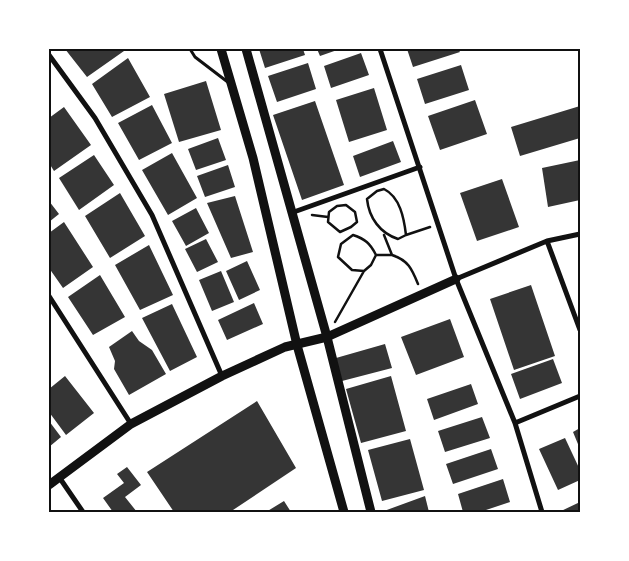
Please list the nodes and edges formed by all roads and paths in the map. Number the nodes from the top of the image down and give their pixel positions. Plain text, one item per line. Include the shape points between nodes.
1 (190, 49) edge
2 (221, 49) edge
3 (246, 49) edge
4 (380, 49) edge
5 (49, 55) edge
6 (232, 86) junction
7 (420, 167) junction
8 (291, 213) junction
9 (439, 225) junction
10 (340, 232) joint
11 (406, 234) junction
12 (580, 234) edge
13 (384, 235) junction
14 (547, 241) junction
15 (376, 255) junction
16 (392, 255) junction
17 (364, 271) junction
18 (456, 279) junction
19 (423, 295) junction
20 (49, 296) edge
21 (580, 330) edge
22 (327, 337) junction
23 (297, 345) junction
24 (222, 376) junction
25 (580, 396) edge
26 (515, 423) junction
27 (131, 424) junction
28 (59, 477) junction
29 (49, 485) edge
30 (83, 512) edge
31 (344, 512) edge
32 (371, 512) edge
33 (542, 512) edge

1 - 6 lane via 195,57
2 - 6 main road
3 - 8 main road
4 - 7 street
5 - 24 street via 95,118 152,215
6 - 23 main road
7 - 8 street
7 - 9 street
8 - 22 main road
9 - 11 path
9 - 18 street
10 - 10 path via 357,222 355,212 346,205 337,206 329,212 328,222
11 - 13 path via 398,239
11 - 13 path via 396,199 384,189 367,199 368,208
12 - 14 street
13 - 16 path
14 - 18 street
14 - 21 street
15 - 16 path
15 - 17 path
15 - 17 path via 363,238 353,235 341,244 338,257 352,270
16 - 19 path via 410,265
17 - 22 path
18 - 19 main road
18 - 26 street
19 - 22 main road
20 - 27 street
22 - 23 main road
22 - 32 main road
23 - 24 main road via 285,347
23 - 31 main road
24 - 27 main road
25 - 26 street
26 - 33 street
27 - 28 main road
28 - 29 main road
28 - 30 street

